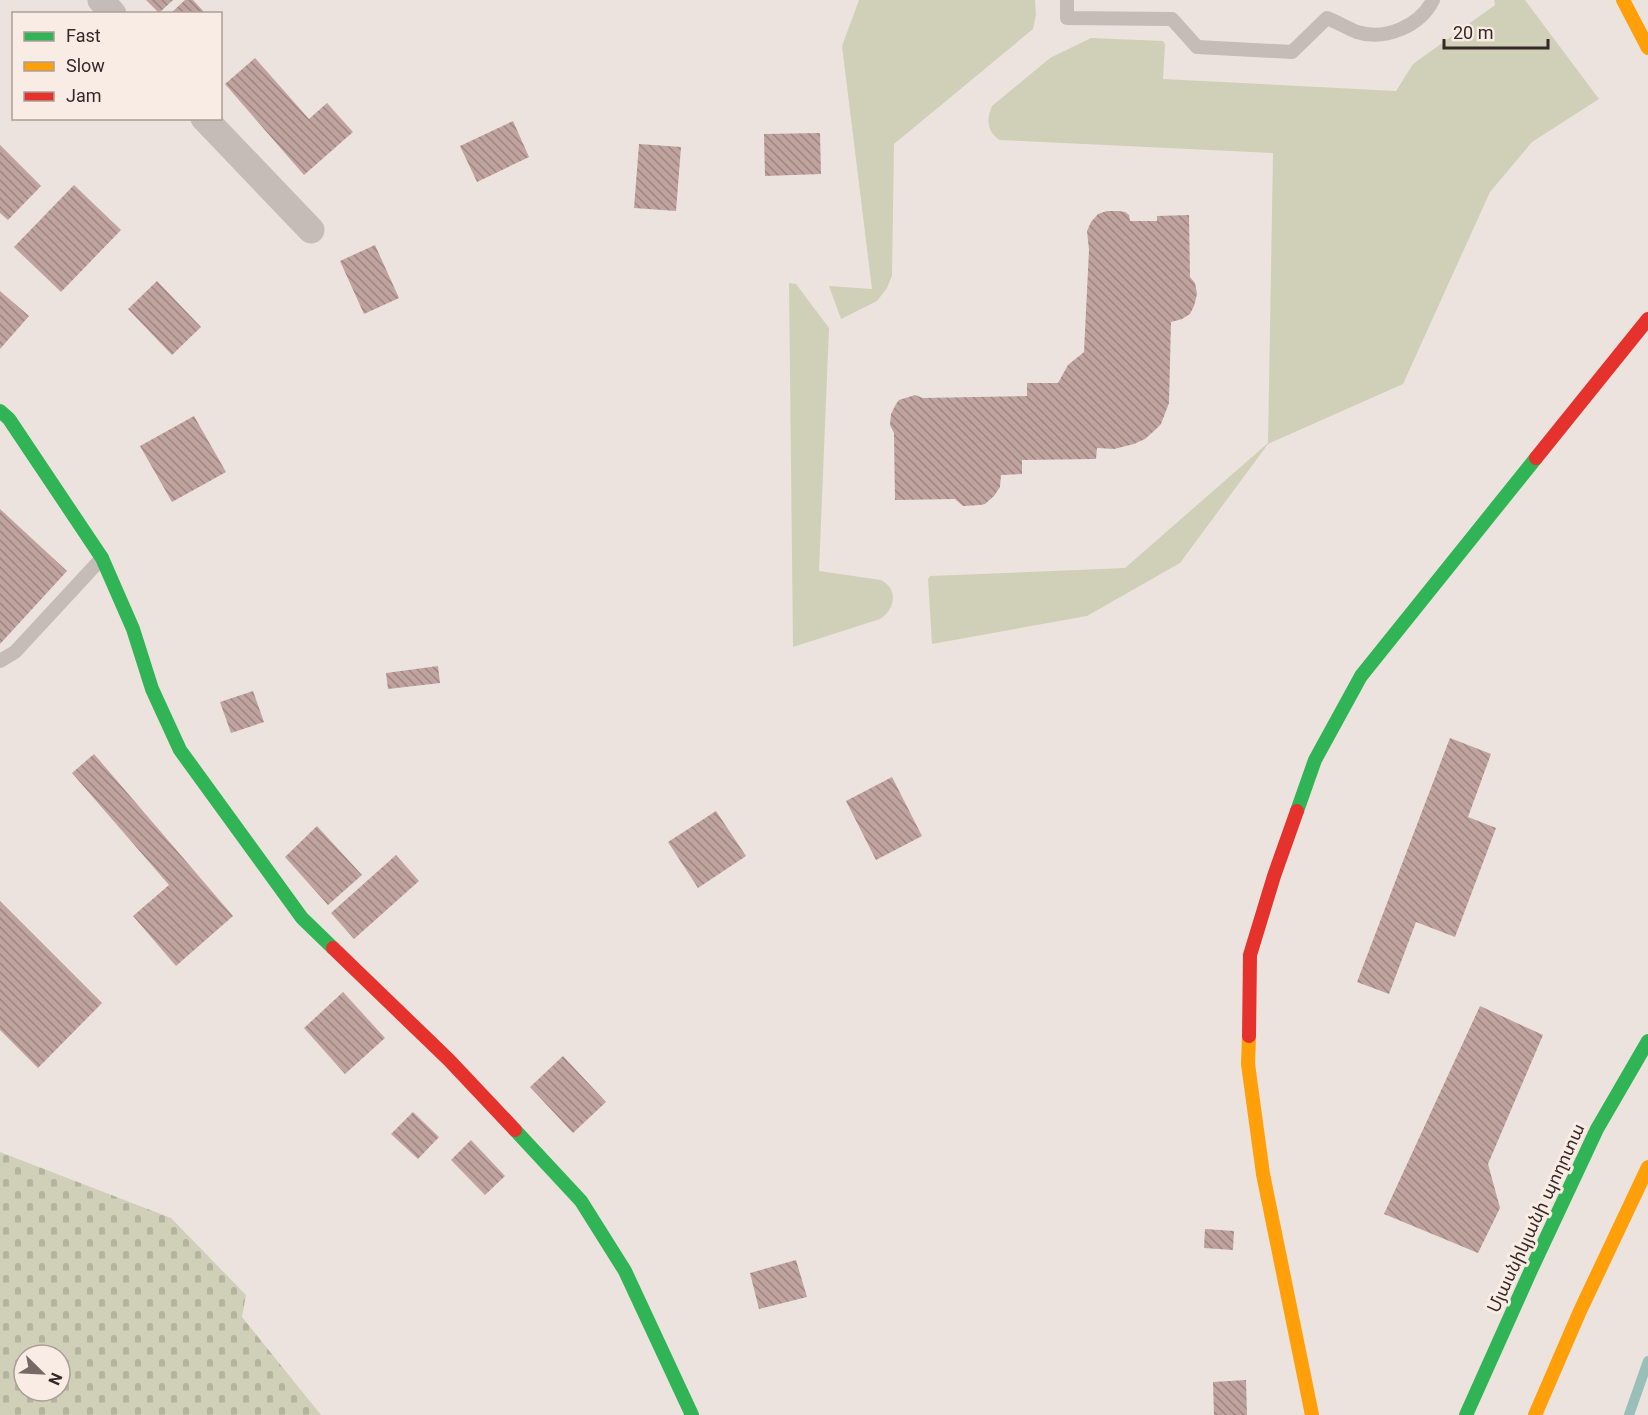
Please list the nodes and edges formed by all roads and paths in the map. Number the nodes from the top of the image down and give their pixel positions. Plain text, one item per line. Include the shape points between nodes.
1 (101, 0) edge
2 (1067, 0) edge
3 (1433, 0) edge
4 (1623, 0) edge
5 (111, 12) edge
6 (1648, 48) edge
7 (206, 120) edge
8 (311, 230) dead end
9 (1648, 319) edge
10 (0, 411) edge
11 (102, 558) junction
12 (0, 662) edge
13 (1648, 1041) edge
14 (1648, 1167) edge
15 (692, 1415) edge
16 (1312, 1415) edge
17 (1466, 1415) edge
18 (1535, 1415) edge

1 - 5 street
2 - 3 lane via 1067,18 1172,19 1197,47 1292,52 1327,18 1358,32 1376,35 1413,24
4 - 6 main road
7 - 8 street
9 - 16 main road via 1361,676 1315,760 1274,876 1250,956 1248,1064 1263,1174
10 - 11 main road
11 - 12 lane via 15,652
11 - 15 main road via 180,750 302,918 449,1060 581,1201 625,1271
13 - 17 main road, Մյասնիկյանի պողոտա via 1597,1129
14 - 18 main road

